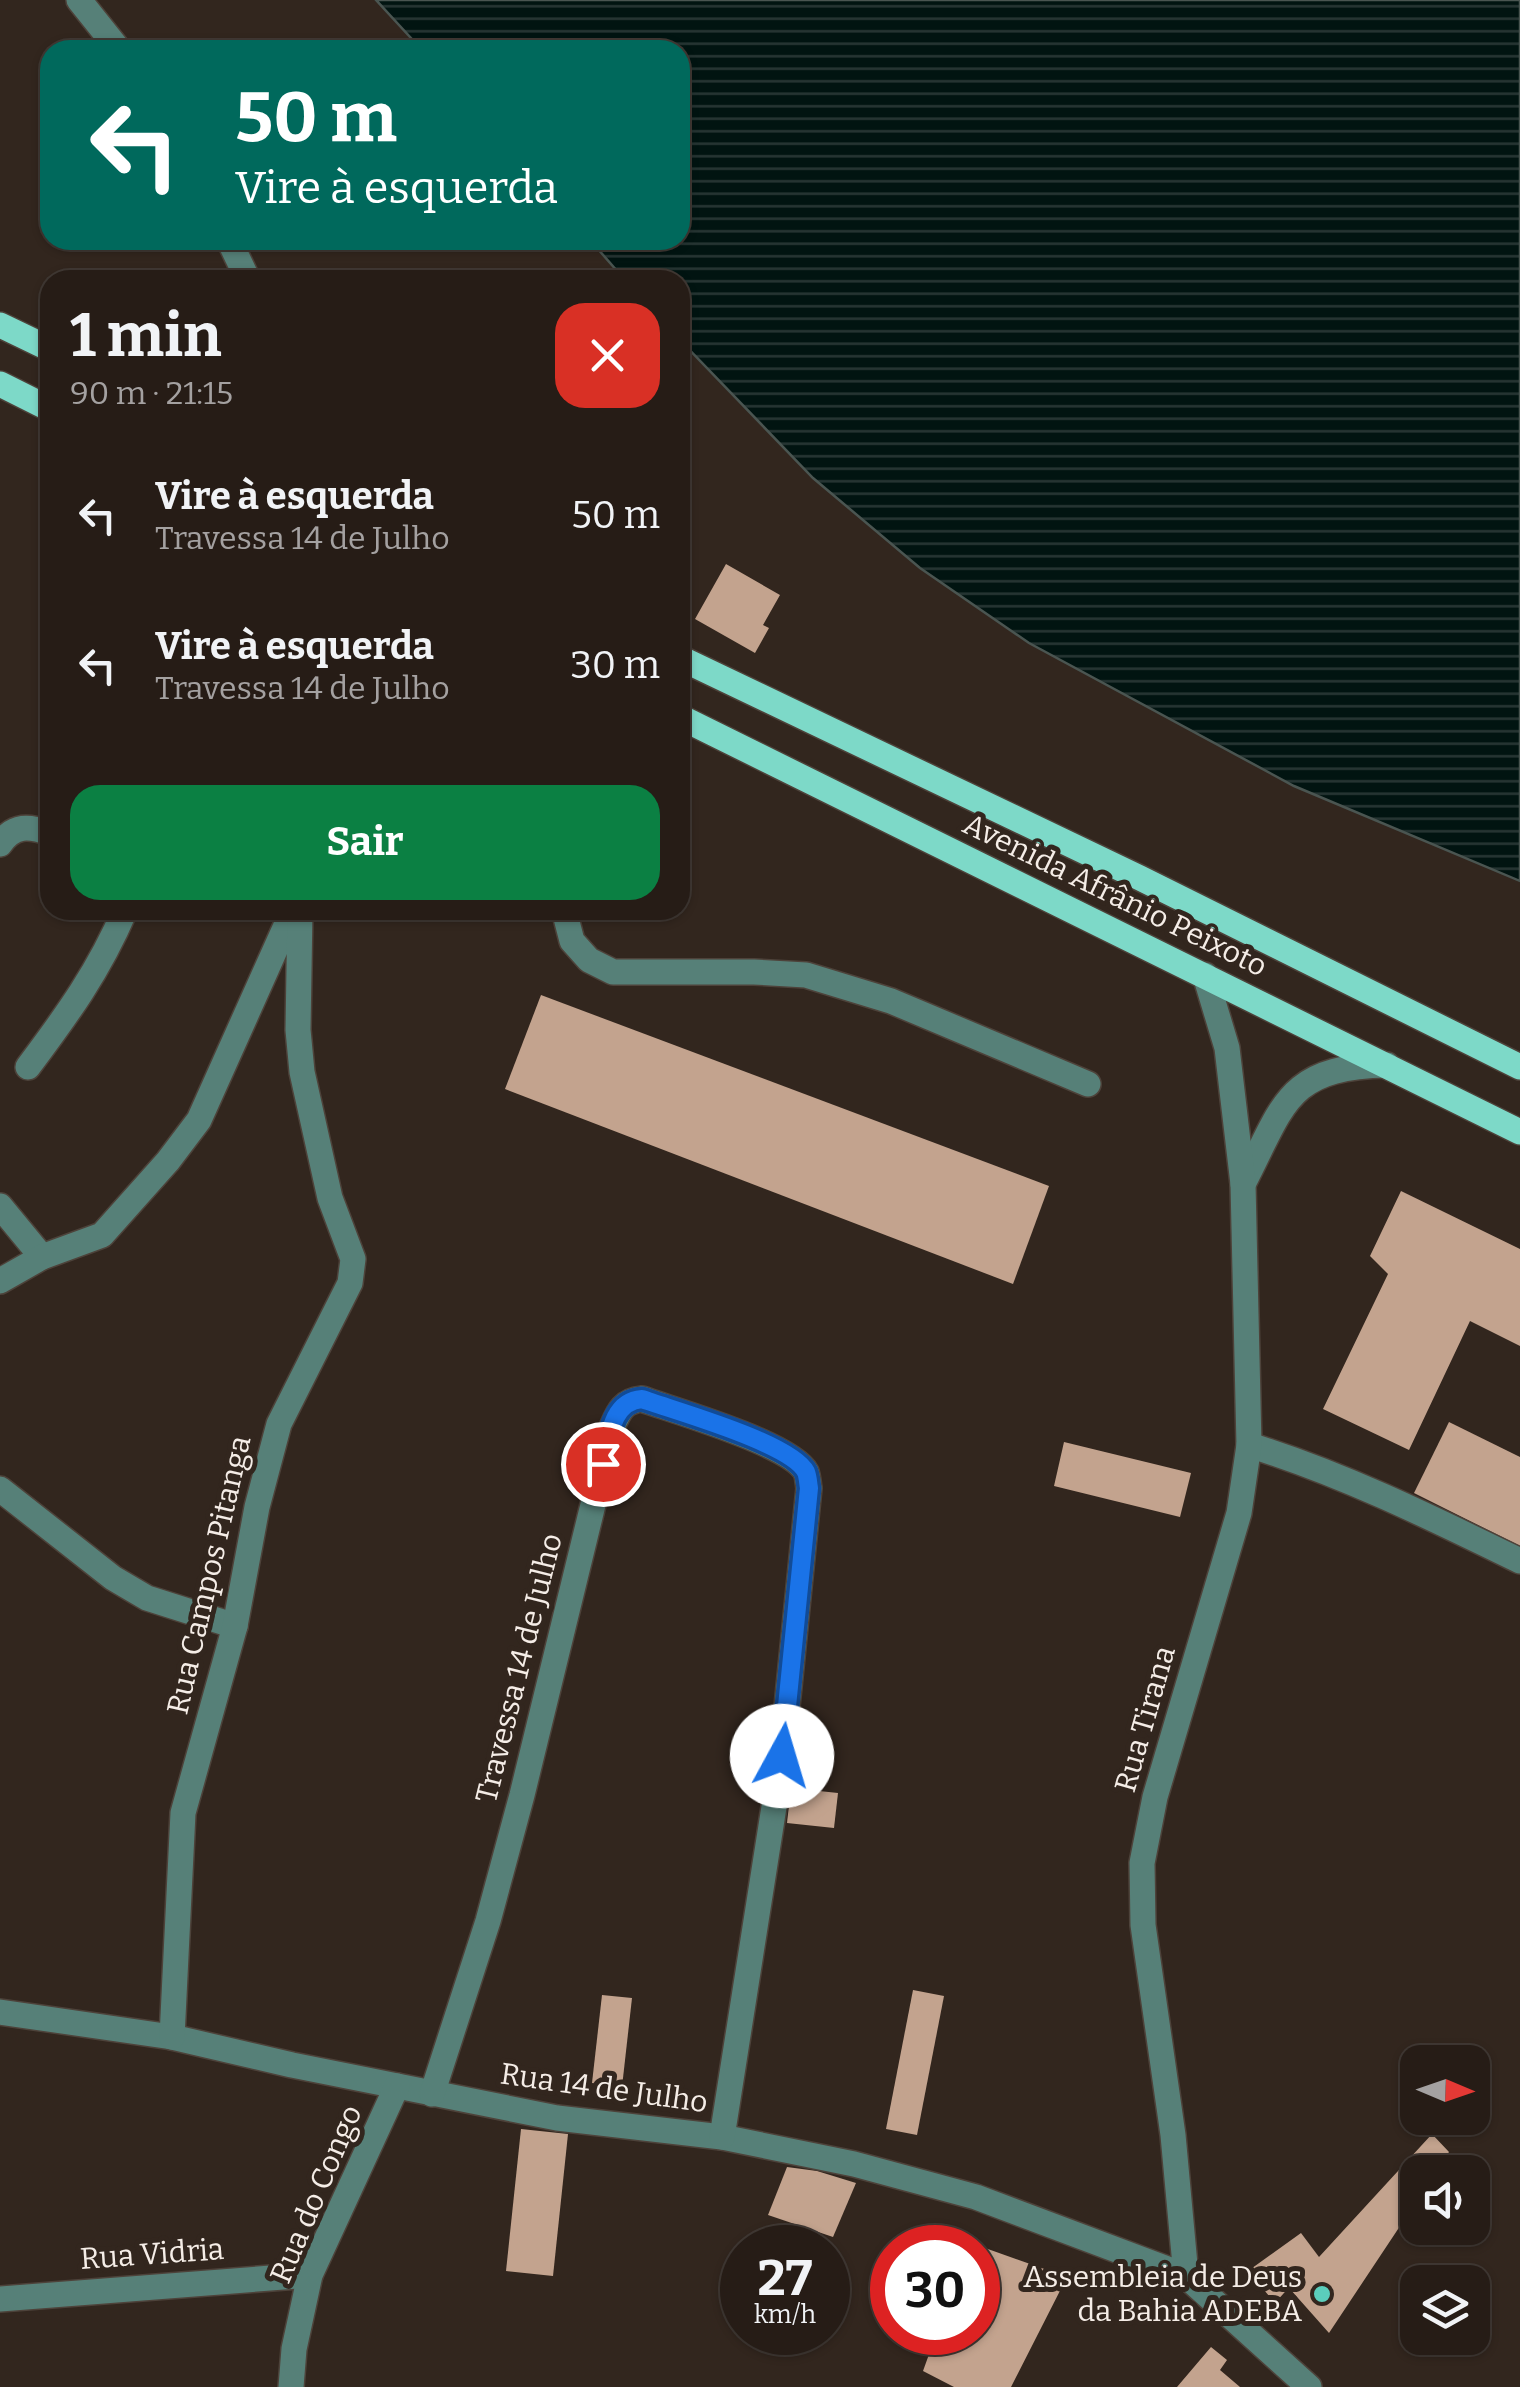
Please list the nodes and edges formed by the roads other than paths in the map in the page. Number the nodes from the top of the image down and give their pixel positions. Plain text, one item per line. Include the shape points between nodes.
1 (80, 0) edge
2 (110, 40) edge
3 (0, 325) edge
4 (40, 344) edge
5 (0, 384) edge
6 (40, 403) edge
7 (690, 663) edge
8 (690, 723) edge
9 (40, 830) edge
10 (0, 844) edge
11 (121, 920) edge
12 (292, 920) edge
13 (297, 920) edge
14 (567, 920) edge
15 (1205, 975) junction
16 (1387, 1065) junction
17 (28, 1066) dead end
18 (1520, 1068) edge
19 (1088, 1084) dead end
20 (1520, 1132) edge
21 (1243, 1184) junction
22 (0, 1206) edge
23 (42, 1256) junction
24 (0, 1281) edge
25 (1249, 1445) junction
26 (0, 1489) edge
27 (1520, 1561) edge
28 (235, 1626) junction
29 (0, 2012) edge
30 (172, 2037) junction
31 (397, 2086) junction
32 (432, 2094) junction
33 (722, 2137) junction
34 (310, 2275) junction
35 (1186, 2276) junction
36 (0, 2299) edge
37 (291, 2387) edge
38 (1310, 2387) edge

1 - 2 street
3 - 4 main road
5 - 6 main road
7 - 18 main road, Avenida Afrânio Peixoto
8 - 15 main road, Avenida Afrânio Peixoto
9 - 10 street via 13,830
11 - 17 street via 83,994
12 - 23 street via 198,1120 168,1161 102,1236
13 - 28 street, Rua Campos Pitanga via 302,1072 330,1198 354,1269 279,1424
14 - 19 street via 572,941 613,972 806,975 890,1001
15 - 16 main road, Avenida Afrânio Peixoto
15 - 21 street, Rua Tirana via 1227,1048
16 - 20 main road, Avenida Afrânio Peixoto
16 - 21 street, Rua Tirana via 1341,1067 1294,1094 1274,1116
21 - 25 street, Rua Tirana
22 - 23 street
23 - 24 street
25 - 27 street via 1332,1475
25 - 35 street, Rua Tirana via 1239,1513 1155,1797 1142,1863
26 - 28 street via 147,1598
28 - 30 street, Rua Campos Pitanga via 183,1813
29 - 30 street, Rua 14 de Julho
30 - 31 street, Rua 14 de Julho
31 - 32 street, Rua 14 de Julho
31 - 34 street, Rua do Congo
32 - 33 street, Rua 14 de Julho via 557,2118
32 - 33 street, Travessa 14 de Julho via 502,1867 612,1427 620,1409 642,1399 768,1444 806,1472 809,1488 782,1756
33 - 35 street, Rua 14 de Julho via 976,2198
34 - 36 street, Rua Vidria
34 - 37 street, Rua do Congo
35 - 38 street

